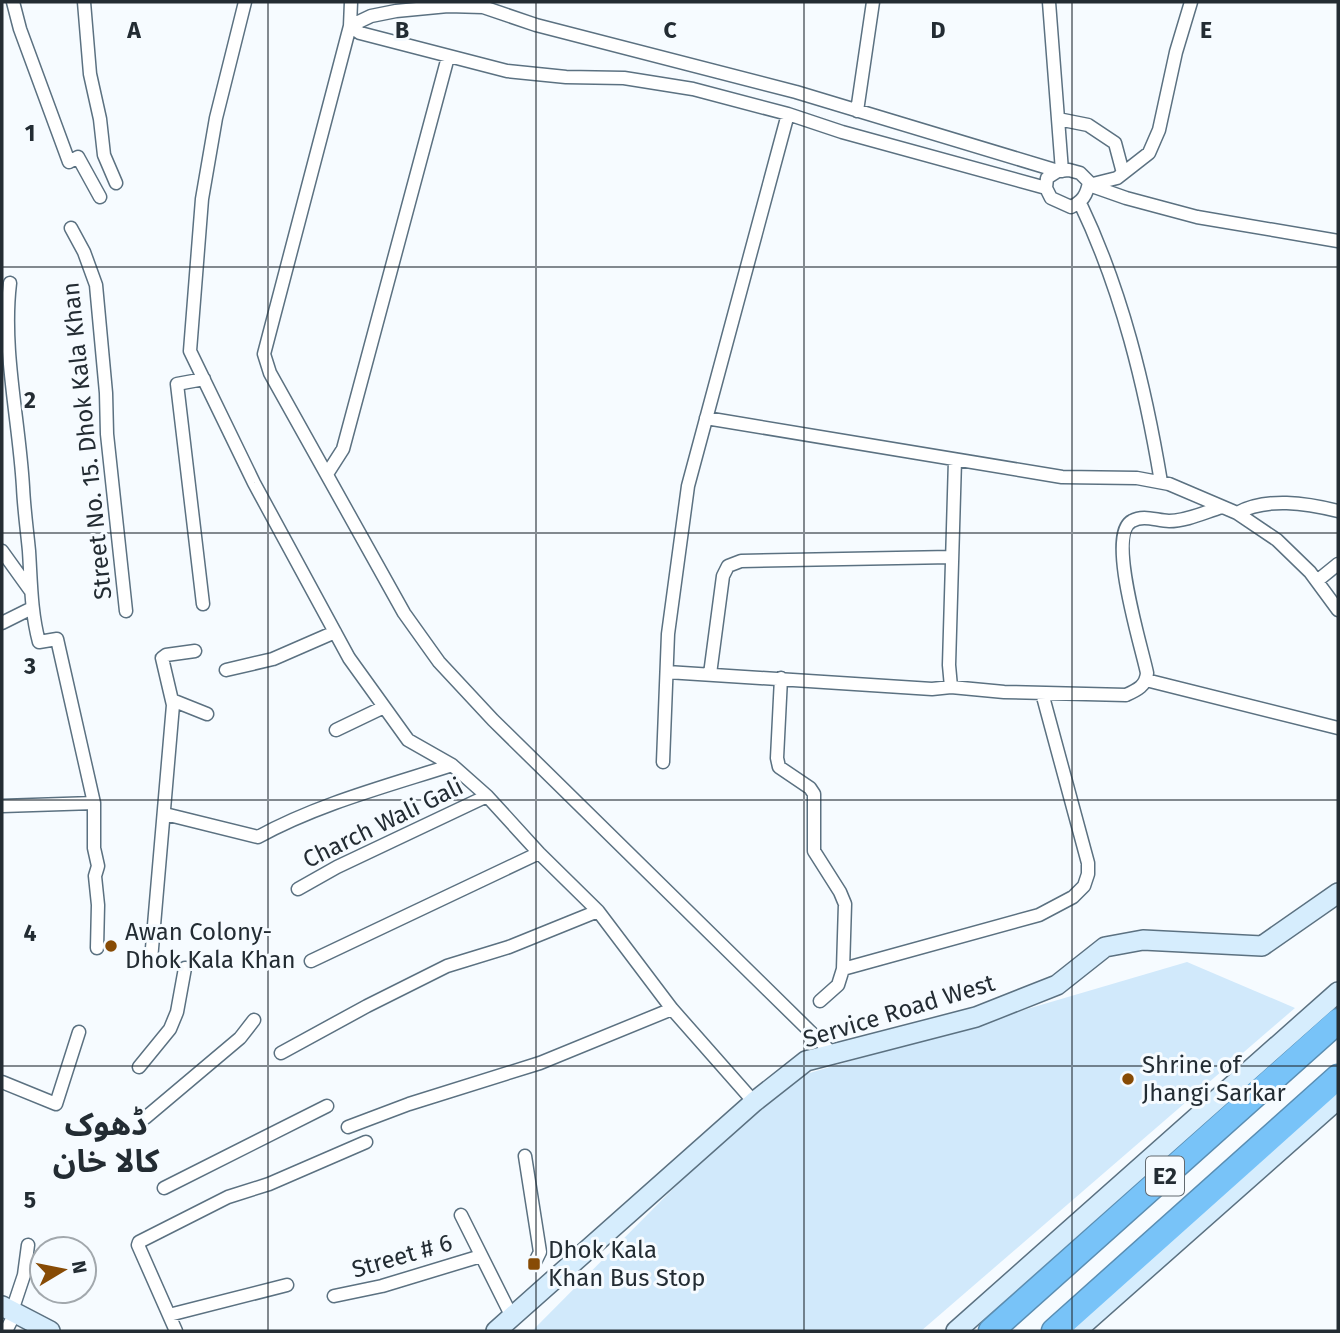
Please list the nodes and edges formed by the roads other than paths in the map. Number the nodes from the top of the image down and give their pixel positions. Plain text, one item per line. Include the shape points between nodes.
1 (13, 2) edge
2 (84, 2) edge
3 (245, 2) edge
4 (351, 2) edge
5 (873, 2) edge
6 (1049, 2) edge
7 (1191, 2) edge
8 (351, 26) junction
9 (448, 57) junction
10 (857, 111) junction
11 (788, 114) junction
12 (1058, 119) junction
13 (1060, 171) junction
14 (1123, 173) junction
15 (116, 183) dead end
16 (1089, 186) junction
17 (1046, 188) junction
18 (100, 197) dead end
19 (1080, 203) junction
20 (71, 228) dead end
21 (1338, 241) edge
22 (10, 283) dead end
23 (204, 379) junction
24 (706, 418) junction
25 (955, 460) junction
26 (327, 474) junction
27 (1161, 482) junction
28 (1222, 507) junction
29 (1338, 511) edge
30 (1237, 513) junction
31 (2, 551) edge
32 (951, 557) junction
33 (1338, 564) edge
34 (1317, 581) junction
35 (30, 590) junction
36 (203, 604) dead end
37 (32, 608) junction
38 (1338, 610) edge
39 (126, 611) dead end
40 (2, 623) edge
41 (335, 632) junction
42 (195, 651) dead end
43 (226, 670) dead end
44 (667, 672) junction
45 (710, 674) junction
46 (780, 678) junction
47 (1146, 680) junction
48 (951, 687) junction
49 (1042, 693) junction
50 (172, 700) junction
51 (384, 707) junction
52 (207, 714) dead end
53 (1338, 728) edge
54 (336, 730) dead end
55 (663, 762) dead end
56 (452, 765) junction
57 (487, 796) junction
58 (94, 803) junction
59 (2, 806) edge
60 (165, 814) junction
61 (539, 853) junction
62 (298, 889) dead end
63 (1338, 893) edge
64 (598, 911) junction
65 (97, 948) dead end
66 (151, 960) dead end
67 (311, 961) dead end
68 (185, 968) dead end
69 (843, 969) junction
70 (1338, 992) edge
71 (820, 1001) dead end
72 (672, 1009) junction
73 (254, 1020) dead end
74 (1338, 1021) edge
75 (79, 1032) dead end
76 (281, 1053) dead end
77 (833, 1055) junction
78 (139, 1067) dead end
79 (1338, 1077) edge
80 (2, 1082) edge
81 (1338, 1099) edge
82 (754, 1102) junction
83 (327, 1106) dead end
84 (145, 1118) dead end
85 (348, 1128) dead end
86 (366, 1142) dead end
87 (524, 1156) dead end
88 (164, 1188) dead end
89 (461, 1215) dead end
90 (28, 1245) dead end
91 (481, 1256) junction
92 (534, 1264) dead end
93 (287, 1285) dead end
94 (334, 1296) dead end
95 (10, 1310) edge
96 (169, 1315) junction
97 (512, 1317) junction
98 (6, 1331) edge
99 (50, 1331) edge
100 (176, 1331) edge
101 (496, 1331) edge
102 (956, 1331) edge
103 (990, 1331) edge
104 (1054, 1331) edge
105 (1076, 1331) edge

1 - 18 street via 69,162 78,157
2 - 15 street via 104,155
3 - 23 street via 216,118 202,199 190,351
4 - 8 street
5 - 10 street
6 - 12 street
7 - 14 street via 1159,130 1149,153
8 - 9 street via 360,33
8 - 10 street via 396,11 483,7
8 - 26 street via 264,354 270,373
9 - 11 street via 507,71 624,78 693,89
9 - 26 street via 342,449
10 - 13 street
11 - 17 street
11 - 24 street
12 - 13 street
12 - 14 street via 1088,125 1115,143
13 - 16 street via 1080,173
13 - 17 street via 1048,178
14 - 16 street
16 - 19 street
16 - 21 street via 1197,217
17 - 19 street via 1061,204
19 - 27 street via 1127,326
20 - 39 street, Street No. 15. Dhok Kala Khan via 96,285
22 - 35 street via 7,305
23 - 36 street via 177,384
23 - 41 street
24 - 25 street
24 - 44 street via 688,486
25 - 27 street via 1062,477
25 - 32 street
26 - 77 street via 404,613 439,662
27 - 28 street
28 - 30 street
28 - 47 street via 1187,519 1138,519 1126,526 1122,541 1128,594
29 - 30 street via 1299,503
30 - 34 street via 1277,540
31 - 35 street
32 - 45 street via 741,561 728,566
32 - 48 street
33 - 34 street
34 - 38 street
35 - 37 street
37 - 40 street
37 - 58 street via 39,642 57,639
41 - 43 street via 273,659
41 - 51 street
42 - 50 street via 163,656
44 - 45 street
44 - 55 street
45 - 46 street
46 - 48 street
46 - 69 street via 777,758 779,767 814,794 814,851 845,904
47 - 49 street via 1126,695
47 - 53 street
48 - 49 street
49 - 69 street via 1088,863 1084,886 1040,915
50 - 52 street
50 - 60 street
51 - 54 street
51 - 56 street via 408,740
56 - 57 street
56 - 60 street via 351,797 258,837
57 - 61 street
57 - 62 street, Charch Wali Gali
58 - 59 street
58 - 65 street
60 - 66 street
61 - 64 street
61 - 67 street
63 - 77 street, Service Road West via 1262,946 1143,940 1105,947 1057,985 988,1013
64 - 72 street
64 - 76 street via 447,966
68 - 78 street via 170,1029
69 - 71 street via 838,985
70 - 102 street
72 - 82 street
72 - 85 street via 540,1063
73 - 84 street via 240,1038
74 - 103 highway, E2
75 - 80 street via 56,1104
77 - 82 street, Service Road West via 806,1061
79 - 104 highway, E2
81 - 105 street
82 - 97 street, Service Road West
83 - 88 street
86 - 96 street via 228,1197 139,1242
87 - 92 street via 540,1252
89 - 91 street
90 - 95 street
91 - 94 street, Street # 6
91 - 97 street
93 - 96 street
95 - 98 street
95 - 99 street
96 - 100 street
97 - 101 street, Service Road West

